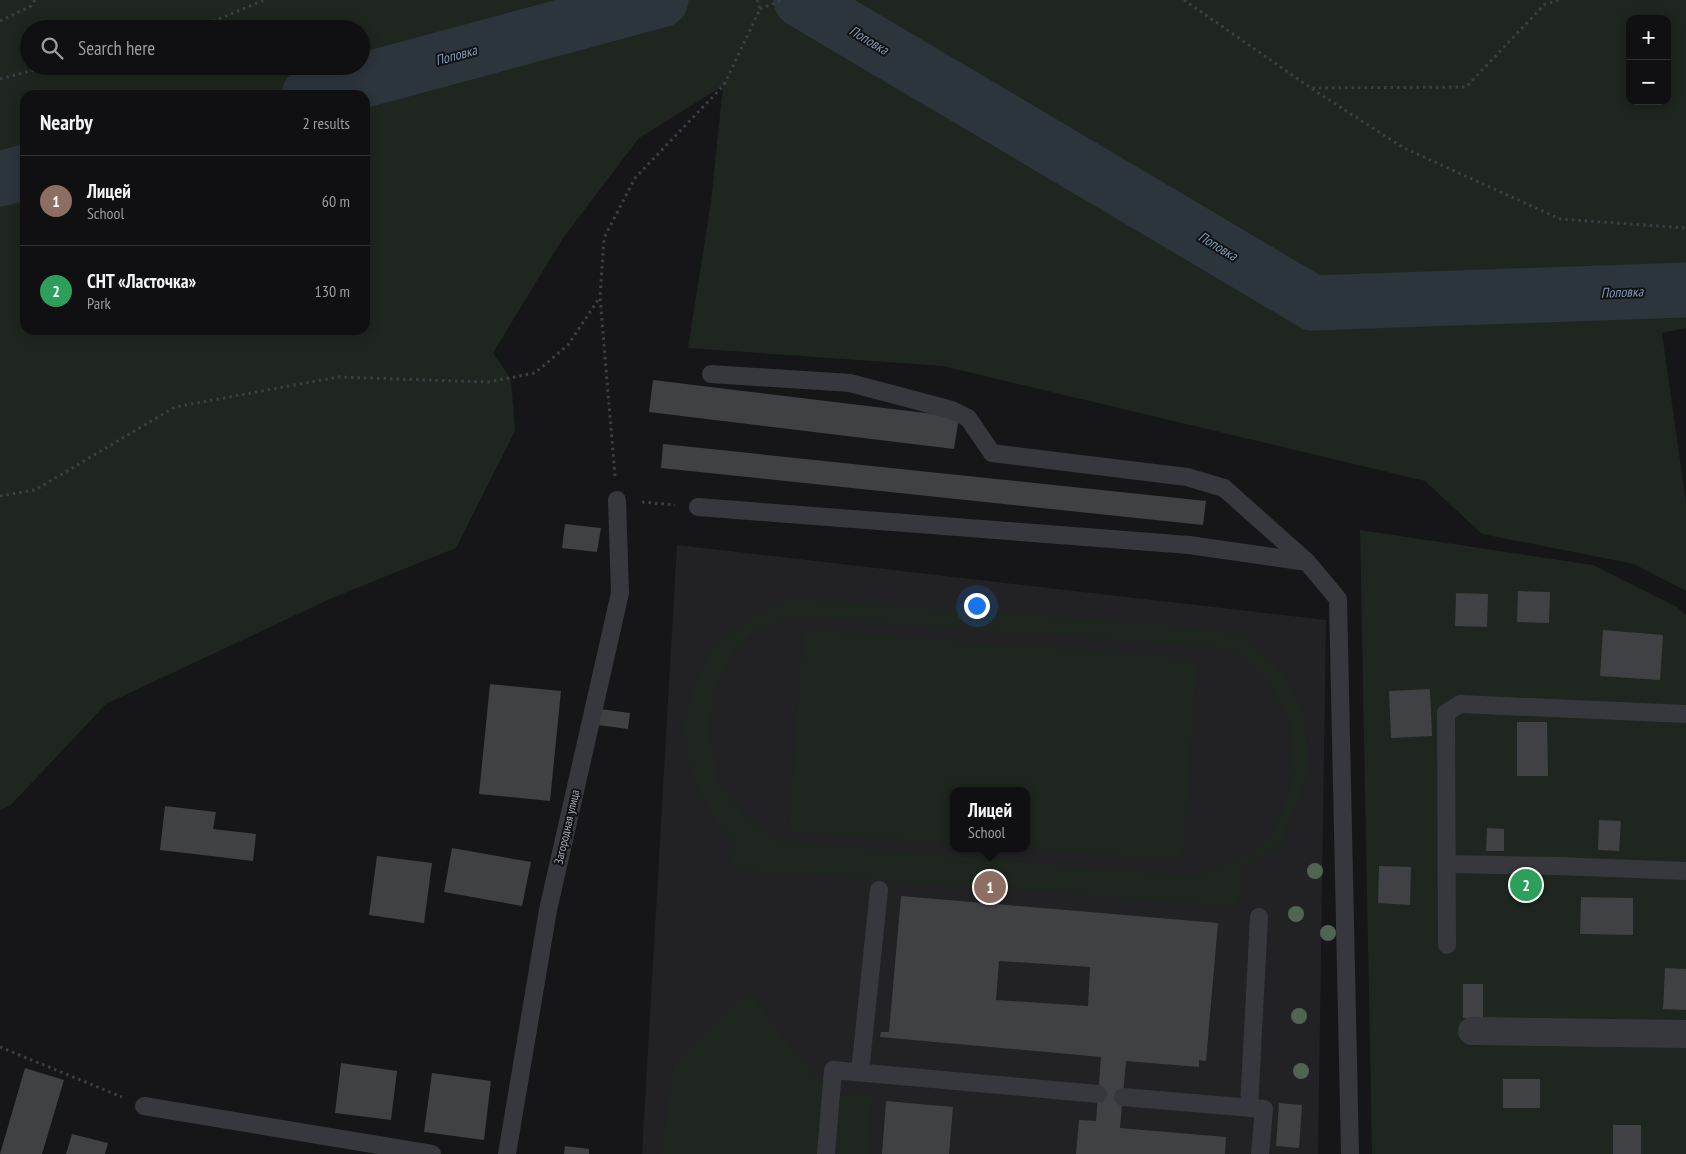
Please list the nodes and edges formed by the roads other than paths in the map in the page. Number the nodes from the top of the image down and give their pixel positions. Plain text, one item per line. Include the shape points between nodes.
1 (711, 374) dead end
2 (617, 500) road end
3 (698, 507) road end
4 (1307, 562) junction
5 (1686, 714) edge
6 (1447, 864) junction
7 (1686, 871) edge
8 (879, 890) dead end
9 (1259, 917) dead end
10 (1447, 945) dead end
11 (1472, 1031) dead end
12 (1686, 1034) edge
13 (860, 1072) junction
14 (1098, 1094) dead end
15 (1122, 1097) dead end
16 (144, 1106) road end
17 (1249, 1108) junction
18 (432, 1154) edge
19 (506, 1154) edge
20 (826, 1154) edge
21 (1260, 1154) edge
22 (1350, 1154) edge

1 - 4 lane via 850,383 952,410 968,418 992,453 1187,478 1224,488
2 - 19 lane, Загородная улица via 620,593 548,910
3 - 4 lane via 1189,545
4 - 22 lane via 1338,599
5 - 6 lane via 1460,704 1446,713
6 - 7 lane
6 - 10 lane
8 - 13 lane
9 - 17 lane
11 - 12 street
13 - 14 lane
13 - 20 lane via 834,1070
15 - 17 lane
16 - 18 lane
17 - 21 lane via 1264,1109

